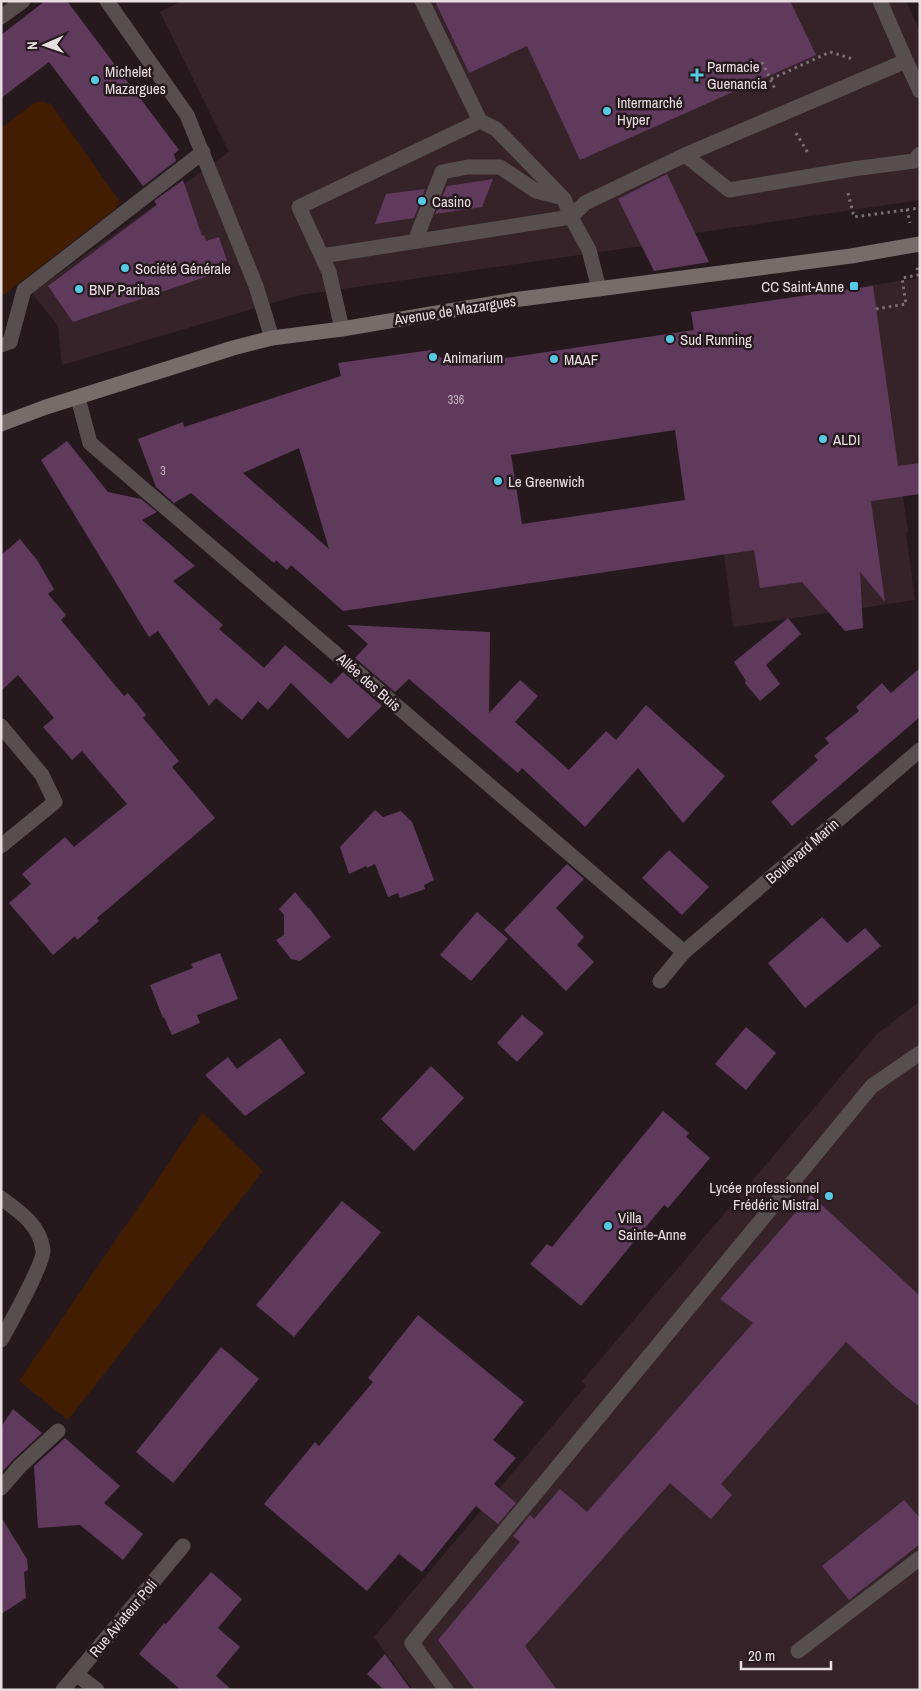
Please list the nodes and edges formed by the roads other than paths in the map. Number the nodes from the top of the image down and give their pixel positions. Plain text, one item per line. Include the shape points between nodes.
1 (23, 1) edge
2 (107, 1) edge
3 (422, 1) edge
4 (880, 1) edge
5 (1, 17) edge
6 (906, 61) junction
7 (920, 91) edge
8 (480, 120) junction
9 (203, 152) junction
10 (920, 154) edge
11 (685, 155) junction
12 (564, 199) junction
13 (571, 218) junction
14 (415, 241) junction
15 (920, 244) edge
16 (322, 256) junction
17 (599, 289) junction
18 (342, 329) junction
19 (272, 338) junction
20 (1, 345) edge
21 (78, 398) junction
22 (1, 424) edge
23 (1, 726) edge
24 (920, 750) edge
25 (1, 846) edge
26 (684, 952) junction
27 (660, 981) dead end
28 (920, 1053) edge
29 (1, 1198) edge
30 (1, 1340) edge
31 (58, 1431) dead end
32 (1, 1488) edge
33 (183, 1546) dead end
34 (920, 1558) edge
35 (798, 1651) dead end
36 (76, 1674) junction
37 (62, 1690) edge
38 (97, 1690) edge
39 (446, 1690) edge

1 - 5 street
2 - 9 street via 187,115
3 - 8 street
4 - 6 street
6 - 7 street
6 - 11 street
8 - 12 street via 496,129
8 - 16 street via 299,207
9 - 19 street via 256,286
9 - 20 street via 24,290 10,342
10 - 11 street via 914,161 729,190
11 - 13 street via 585,203
12 - 13 street
12 - 14 street via 536,191 500,167 468,167 442,172
13 - 14 street
13 - 17 street via 589,250
14 - 16 street
15 - 17 street, Avenue de Mazargues
16 - 18 street via 329,272
17 - 18 street, Avenue de Mazargues
18 - 19 street, Avenue de Mazargues
19 - 21 street, Avenue de Mazargues
21 - 22 street, Avenue de Mazargues
21 - 26 street, Allée des Buis via 90,443
23 - 25 street via 42,775 55,802
24 - 26 street, Boulevard Marin
26 - 27 street, Boulevard Marin
28 - 39 street via 872,1086 412,1642
29 - 30 street via 26,1216 37,1230 44,1252
31 - 32 street
33 - 36 street, Rue Aviateur Poli
34 - 35 street
36 - 37 street, Rue Aviateur Poli
36 - 38 street

